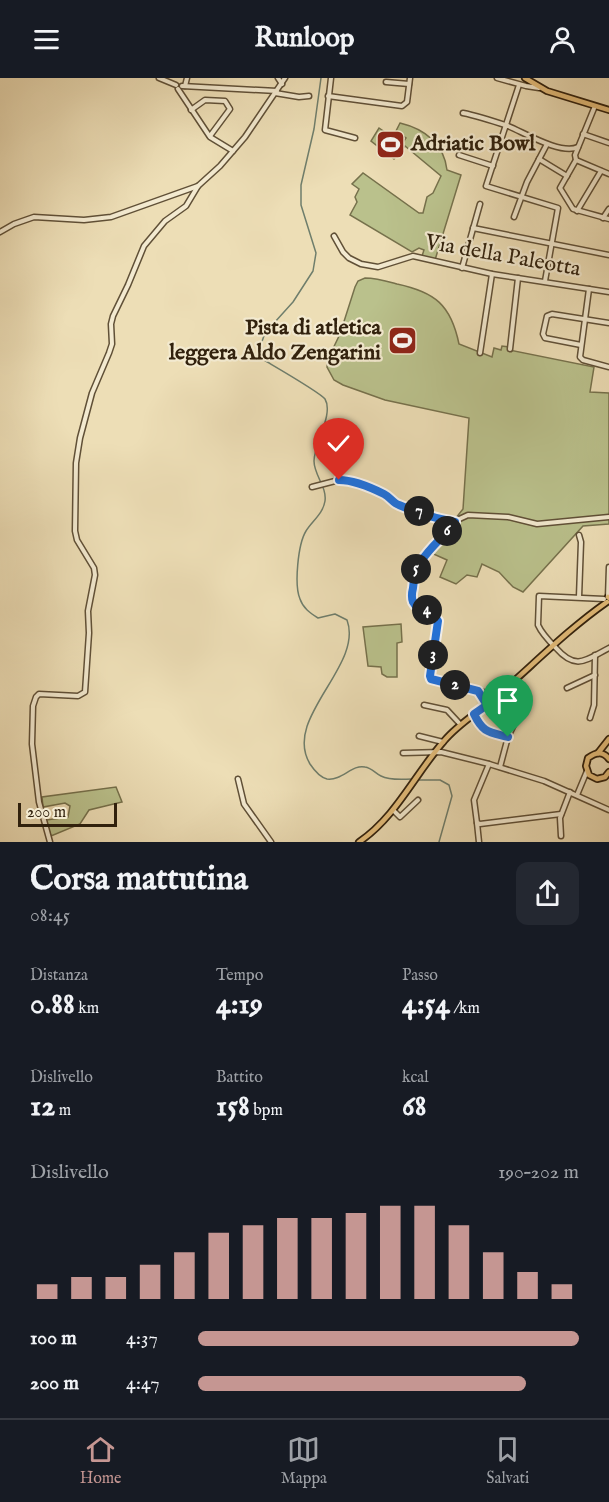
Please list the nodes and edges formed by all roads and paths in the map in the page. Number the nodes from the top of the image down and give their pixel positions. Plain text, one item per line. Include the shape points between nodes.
1 (159, 78) edge
2 (187, 78) edge
3 (331, 78) edge
4 (410, 78) edge
5 (497, 78) edge
6 (282, 79) edge
7 (527, 79) edge
8 (386, 82) dead end
9 (409, 84) junction
10 (519, 85) junction
11 (180, 87) junction
12 (540, 88) junction
13 (276, 92) junction
14 (309, 96) dead end
15 (328, 96) junction
16 (595, 106) junction
17 (191, 110) junction
18 (609, 110) edge
19 (463, 113) dead end
20 (506, 126) junction
21 (584, 134) junction
22 (210, 137) junction
23 (355, 138) dead end
24 (609, 143) edge
25 (547, 144) junction
26 (578, 146) junction
27 (233, 151) junction
28 (459, 155) dead end
29 (539, 159) junction
30 (576, 160) junction
31 (493, 166) junction
32 (601, 171) junction
33 (609, 174) edge
34 (567, 176) junction
35 (198, 186) junction
36 (521, 197) junction
37 (480, 204) dead end
38 (609, 209) edge
39 (577, 211) junction
40 (514, 217) dead end
41 (603, 218) junction
42 (609, 219) edge
43 (473, 228) junction
44 (0, 232) edge
45 (334, 236) dead end
46 (551, 245) junction
47 (609, 255) edge
48 (462, 267) junction
49 (492, 274) junction
50 (518, 278) junction
51 (545, 281) junction
52 (589, 288) junction
53 (609, 292) edge
54 (585, 319) junction
55 (609, 323) edge
56 (581, 345) junction
57 (510, 349) dead end
58 (480, 353) dead end
59 (609, 367) edge
60 (312, 487) dead end
61 (609, 517) edge
62 (455, 522) junction
63 (579, 535) dead end
64 (609, 567) edge
65 (579, 597) junction
66 (607, 600) edge
67 (554, 645) junction
68 (609, 648) edge
69 (595, 655) junction
70 (595, 675) junction
71 (567, 688) dead end
72 (478, 691) junction
73 (495, 698) junction
74 (424, 705) dead end
75 (487, 705) junction
76 (522, 708) dead end
77 (474, 714) junction
78 (590, 718) dead end
79 (460, 724) junction
80 (419, 736) dead end
81 (508, 737) junction
82 (608, 741) edge
83 (443, 742) junction
84 (403, 753) dead end
85 (434, 753) junction
86 (597, 753) junction
87 (608, 758) edge
88 (489, 764) junction
89 (500, 767) junction
90 (587, 770) junction
91 (609, 772) edge
92 (593, 777) junction
93 (238, 779) dead end
94 (583, 783) junction
95 (569, 792) junction
96 (577, 795) junction
97 (418, 800) dead end
98 (393, 810) junction
99 (609, 810) edge
100 (561, 814) junction
101 (477, 823) junction
102 (561, 836) dead end
103 (50, 842) edge
104 (271, 842) edge
105 (359, 842) edge
106 (479, 842) edge

1 - 11 street
2 - 11 street
3 - 15 street
4 - 9 street
5 - 10 street
6 - 13 street
7 - 12 main road
8 - 9 street
9 - 15 street via 405,105
10 - 12 street
10 - 20 street
11 - 13 street
11 - 17 street
12 - 16 main road
13 - 14 street
13 - 27 street
15 - 23 street via 325,130
16 - 18 main road
16 - 21 street
17 - 22 street
17 - 22 street via 207,100 224,100 230,108
19 - 20 street
20 - 25 street
20 - 31 street
21 - 24 street
21 - 26 street
22 - 27 street
25 - 26 street via 570,150
25 - 29 street
26 - 30 street
27 - 35 street
28 - 31 street
29 - 34 street
29 - 36 street
30 - 32 street
30 - 34 street
31 - 36 street via 486,186
32 - 33 street
32 - 39 street
34 - 39 street via 560,188
35 - 44 street via 111,217 34,218
35 - 103 street via 186,206 155,232 139,254 113,316 112,344 92,393 80,438 76,535 95,574 88,611 84,692 78,696 39,694 33,706 32,744 39,802
36 - 40 street
36 - 46 street via 558,208
37 - 43 street
38 - 41 street
39 - 41 street
41 - 42 street
43 - 46 street
43 - 48 street
45 - 48 street, Via della Paleotta via 343,252 361,264 378,267 413,256
46 - 47 street
46 - 51 street
48 - 49 street, Via della Paleotta
49 - 50 street, Via della Paleotta
49 - 58 street
50 - 51 street, Via della Paleotta
50 - 57 street
51 - 52 street, Via della Paleotta
52 - 53 street, Via della Paleotta
52 - 54 street
54 - 55 street
54 - 56 street
54 - 56 street via 550,314 543,333 548,340
56 - 59 street via 582,360
60 - 62 street via 348,480 385,495 398,505
61 - 62 street via 537,524 508,517 468,515
62 - 72 street via 415,570 412,598 416,606 432,613 438,621 431,679
63 - 65 street
64 - 66 street
65 - 66 street
65 - 67 street via 539,596 538,625
66 - 67 main road
67 - 69 street via 571,662
67 - 73 main road
68 - 69 street
69 - 70 street
70 - 71 street
70 - 78 street
72 - 73 street
72 - 75 street
73 - 75 main road
74 - 79 street via 447,710
75 - 77 main road
76 - 81 street
77 - 79 main road
77 - 81 street via 483,729
79 - 83 main road
80 - 83 street
81 - 89 street
82 - 86 main road
82 - 87 main road
83 - 85 main road
84 - 85 street
85 - 88 street
85 - 98 main road
86 - 87 main road
86 - 90 main road via 588,758
88 - 89 street
88 - 101 street via 474,800
89 - 95 street
90 - 92 main road
90 - 94 street
91 - 92 main road via 601,778
92 - 94 street
93 - 104 street via 244,804
94 - 96 street
95 - 96 street
95 - 100 street
96 - 99 street
97 - 98 street via 400,817
98 - 105 main road
100 - 101 street
100 - 102 street
101 - 106 street

